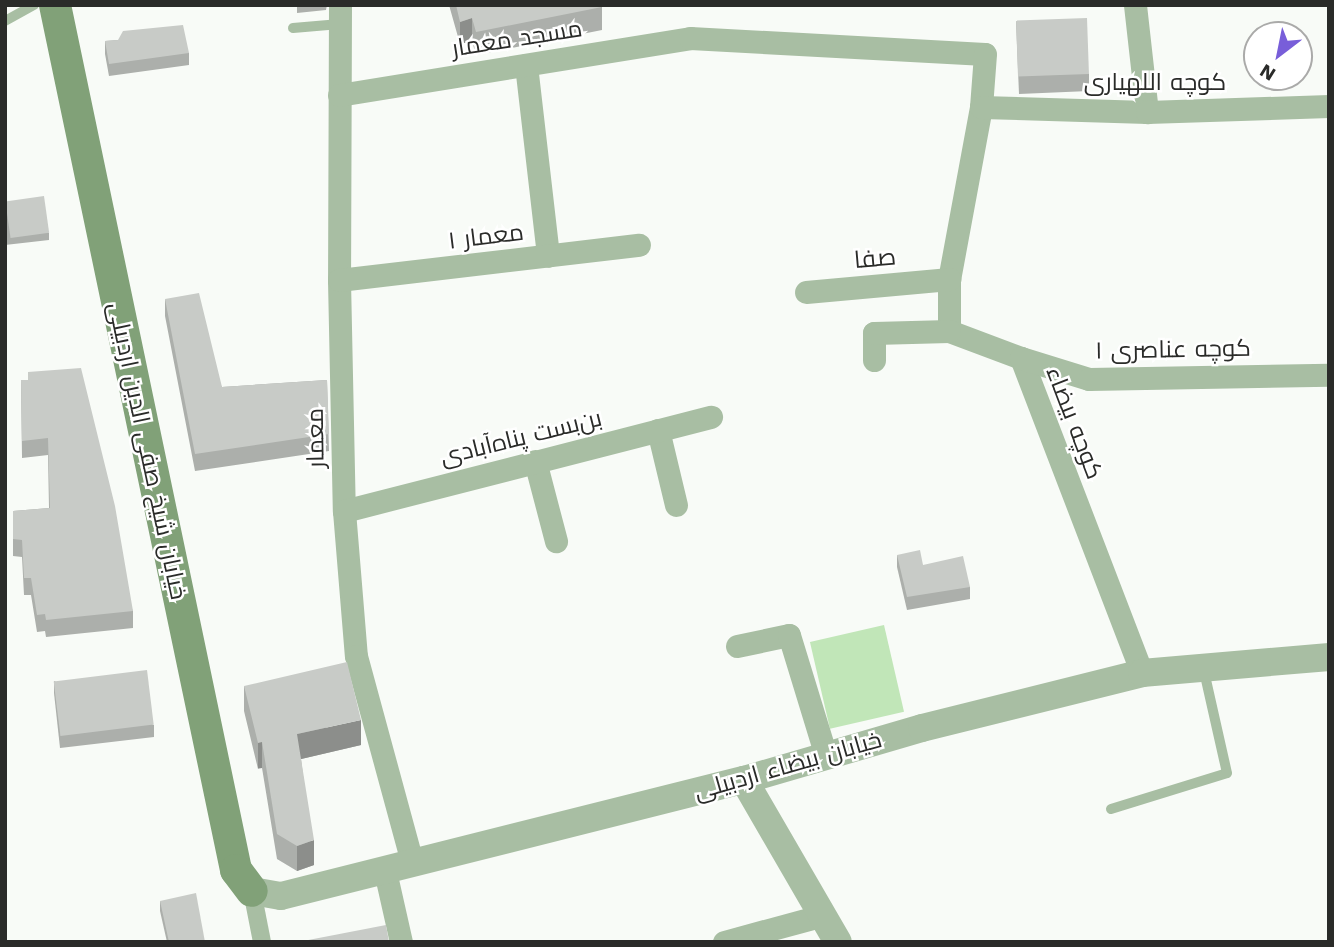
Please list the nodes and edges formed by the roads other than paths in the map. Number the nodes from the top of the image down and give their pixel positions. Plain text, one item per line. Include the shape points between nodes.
1 (34, 5) edge
2 (55, 5) edge
3 (1135, 5) edge
4 (340, 15) edge
5 (5, 21) edge
6 (293, 28) dead end
7 (526, 65) junction
8 (339, 95) junction
9 (981, 107) junction
10 (1329, 107) edge
11 (1147, 111) junction
12 (639, 245) dead end
13 (548, 256) junction
14 (949, 279) junction
15 (339, 280) junction
16 (806, 292) dead end
17 (949, 331) junction
18 (1021, 358) junction
19 (874, 360) dead end
20 (1329, 375) edge
21 (711, 417) dead end
22 (658, 430) junction
23 (535, 461) junction
24 (676, 505) dead end
25 (344, 511) junction
26 (555, 541) dead end
27 (737, 646) dead end
28 (1329, 657) edge
29 (1203, 668) junction
30 (1143, 673) junction
31 (827, 756) junction
32 (744, 780) junction
33 (1111, 810) dead end
34 (412, 862) junction
35 (385, 871) junction
36 (252, 891) junction
37 (820, 916) junction
38 (262, 942) edge
39 (401, 942) edge
40 (724, 942) edge
41 (838, 942) edge

1 - 5 lane
2 - 36 main road, خیابان شیخ صفی الدین اردبیلی via 236,870
3 - 11 street
4 - 6 lane
4 - 8 street, معمار
7 - 8 street, مسجد معمار
7 - 9 street, مسجد معمار via 690,38 985,54
7 - 13 street
8 - 15 street, معمار
9 - 11 street, کوچه اللهیاری
9 - 14 street
10 - 11 street, کوچه اللهیاری
12 - 13 street, معمار ۱
13 - 15 street, معمار ۱
14 - 16 street, صفا
14 - 17 street
15 - 25 street, معمار
17 - 18 street, کوچه بیضاء
17 - 19 street via 874,333
18 - 20 street, کوچه عناصری ۱ via 1089,379
18 - 30 street, کوچه بیضاء
21 - 22 street, بن‌بست پناه‌آبادی
22 - 23 street, بن‌بست پناه‌آبادی
22 - 24 street
23 - 25 street, بن‌بست پناه‌آبادی
23 - 26 street
25 - 34 street, معمار via 356,656
27 - 31 street via 789,635
28 - 29 street, خیابان بیضاء اردبیلی
29 - 30 street, خیابان بیضاء اردبیلی
29 - 33 lane via 1227,773
30 - 31 street, خیابان بیضاء اردبیلی
31 - 32 street, خیابان بیضاء اردبیلی
32 - 34 street, خیابان بیضاء اردبیلی
32 - 37 street
34 - 35 street, خیابان بیضاء اردبیلی
35 - 36 street, خیابان بیضاء اردبیلی via 281,897
35 - 39 street
36 - 38 street
37 - 40 street
37 - 41 street

